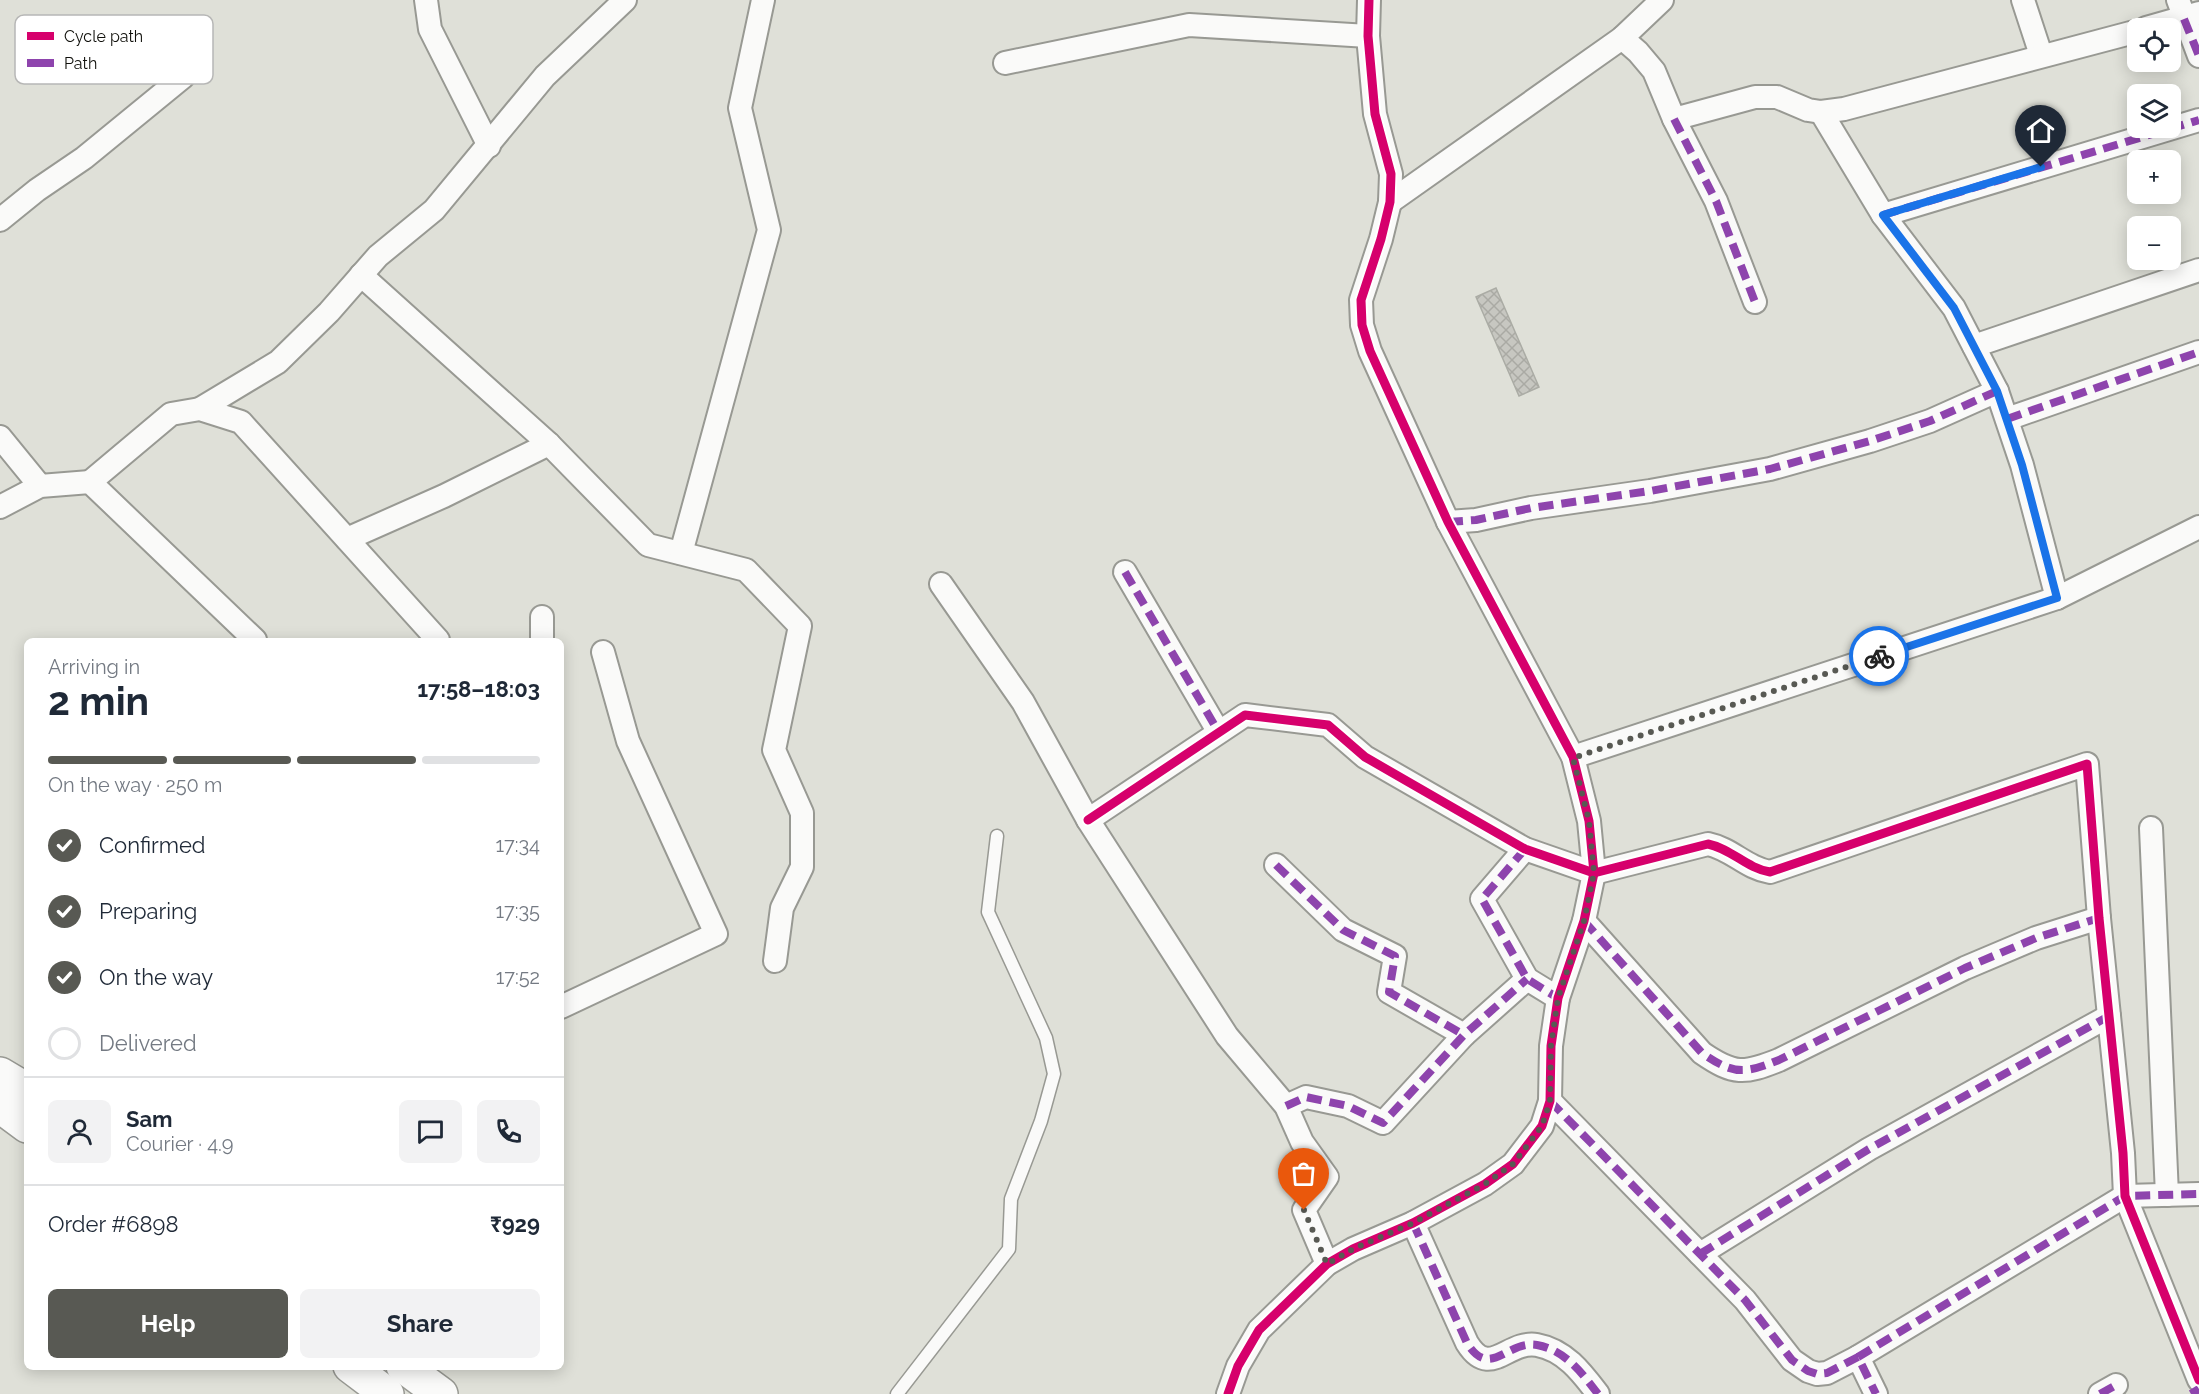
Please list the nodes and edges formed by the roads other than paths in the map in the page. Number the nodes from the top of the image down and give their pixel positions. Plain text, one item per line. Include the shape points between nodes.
1 (426, 0) edge
2 (625, 0) edge
3 (763, 0) edge
4 (1369, 0) edge
5 (1662, 0) edge
6 (2023, 0) edge
7 (2187, 11) edge
8 (2170, 18) edge
9 (2127, 34) edge
10 (1368, 36) junction
11 (1622, 38) junction
12 (2041, 55) junction
13 (2199, 56) edge
14 (1005, 63) dead end
15 (174, 84) edge
16 (1821, 112) junction
17 (1674, 119) junction
18 (2199, 120) edge
19 (489, 146) junction
20 (1390, 202) junction
21 (1883, 215) junction
22 (0, 220) edge
23 (2199, 270) edge
24 (362, 275) junction
25 (1755, 302) dead end
26 (1974, 346) junction
27 (2199, 352) edge
28 (1997, 391) junction
29 (200, 409) junction
30 (2007, 419) junction
31 (0, 437) edge
32 (549, 444) junction
33 (90, 482) junction
34 (40, 486) junction
35 (0, 507) edge
36 (1448, 522) junction
37 (2199, 527) edge
38 (347, 540) junction
39 (681, 553) junction
40 (1125, 572) dead end
41 (941, 584) dead end
42 (2057, 598) junction
43 (542, 617) dead end
44 (253, 638) edge
45 (436, 638) edge
46 (542, 638) edge
47 (603, 652) dead end
48 (1218, 731) junction
49 (1573, 758) junction
50 (1088, 820) junction
51 (2151, 828) dead end
52 (997, 836) dead end
53 (1525, 849) junction
54 (1276, 865) dead end
55 (1594, 873) junction
56 (2099, 918) junction
57 (1584, 921) junction
58 (775, 962) dead end
59 (1527, 979) junction
60 (1558, 998) junction
61 (564, 1006) edge
62 (2109, 1016) junction
63 (1464, 1035) junction
64 (0, 1074) edge
65 (24, 1088) edge
66 (1550, 1101) junction
67 (0, 1106) edge
68 (1286, 1106) junction
69 (24, 1124) edge
70 (2199, 1194) edge
71 (2167, 1195) junction
72 (2126, 1196) junction
73 (1413, 1223) junction
74 (1700, 1254) junction
75 (1327, 1264) junction
76 (1858, 1356) junction
77 (355, 1370) edge
78 (408, 1370) edge
79 (2199, 1380) edge
80 (2199, 1389) edge
81 (387, 1394) edge
82 (441, 1394) edge
83 (897, 1394) edge
84 (1228, 1394) edge
85 (1598, 1394) edge
86 (1876, 1394) edge
87 (2191, 1394) edge

1 - 19 street via 430,29
2 - 19 street via 545,76
3 - 39 street via 740,108 769,230
4 - 10 street
5 - 11 street
6 - 12 street
7 - 8 street
7 - 13 street
9 - 12 street
10 - 14 street via 1189,25
10 - 20 street via 1375,114 1391,174
11 - 17 street via 1654,71
11 - 20 street
12 - 16 street
15 - 22 street
16 - 17 street via 1777,97 1755,97
16 - 21 street
17 - 25 street via 1716,201
18 - 21 street
19 - 24 street via 434,210 378,256
20 - 36 street via 1361,300 1362,325 1370,351
21 - 26 street via 1954,308
23 - 26 street
24 - 29 street via 278,362
24 - 32 street
26 - 28 street
27 - 30 street
28 - 30 street
28 - 36 street via 1930,421 1770,469
29 - 33 street via 171,414
29 - 38 street via 241,422
30 - 42 street
31 - 34 street
32 - 38 street
32 - 39 street via 648,546
33 - 34 street
33 - 44 street
34 - 35 street
36 - 49 street
37 - 42 street
38 - 45 street
39 - 58 street via 746,570 800,626 774,750 802,813 802,867 782,908
40 - 48 street
41 - 50 street via 1023,702
42 - 49 street
43 - 46 street
47 - 61 street via 628,741 716,934
48 - 50 street
48 - 53 street via 1245,715 1328,725 1365,757
49 - 55 street via 1589,821
50 - 68 street via 1227,1036
51 - 71 street
52 - 83 lane via 988,912 1046,1038 1054,1074 1041,1121 1011,1198 1009,1248
53 - 55 street
53 - 59 street via 1482,898
54 - 63 street via 1343,930 1395,956 1389,992
55 - 56 street via 1708,844 1770,872 2086,764
55 - 57 street
56 - 57 street via 2036,938 1965,968 1754,1070 1721,1066 1702,1053
56 - 62 street
57 - 60 street
59 - 60 street
59 - 63 street
60 - 66 street via 1551,1046
62 - 72 street
62 - 74 street via 1869,1149
63 - 68 street via 1383,1123 1348,1106 1306,1096
64 - 65 main road
66 - 73 street via 1542,1126 1513,1164
66 - 74 street
67 - 69 main road
68 - 75 street via 1302,1142 1327,1177 1304,1210
70 - 71 street
71 - 72 street
72 - 76 street
72 - 79 street
73 - 75 street
73 - 85 street via 1474,1355 1491,1358 1535,1344 1559,1353 1581,1371
74 - 76 street via 1745,1300 1792,1360 1808,1371 1827,1373
75 - 84 street via 1259,1330 1238,1366
76 - 86 street
77 - 81 main road
78 - 82 main road
80 - 87 street

